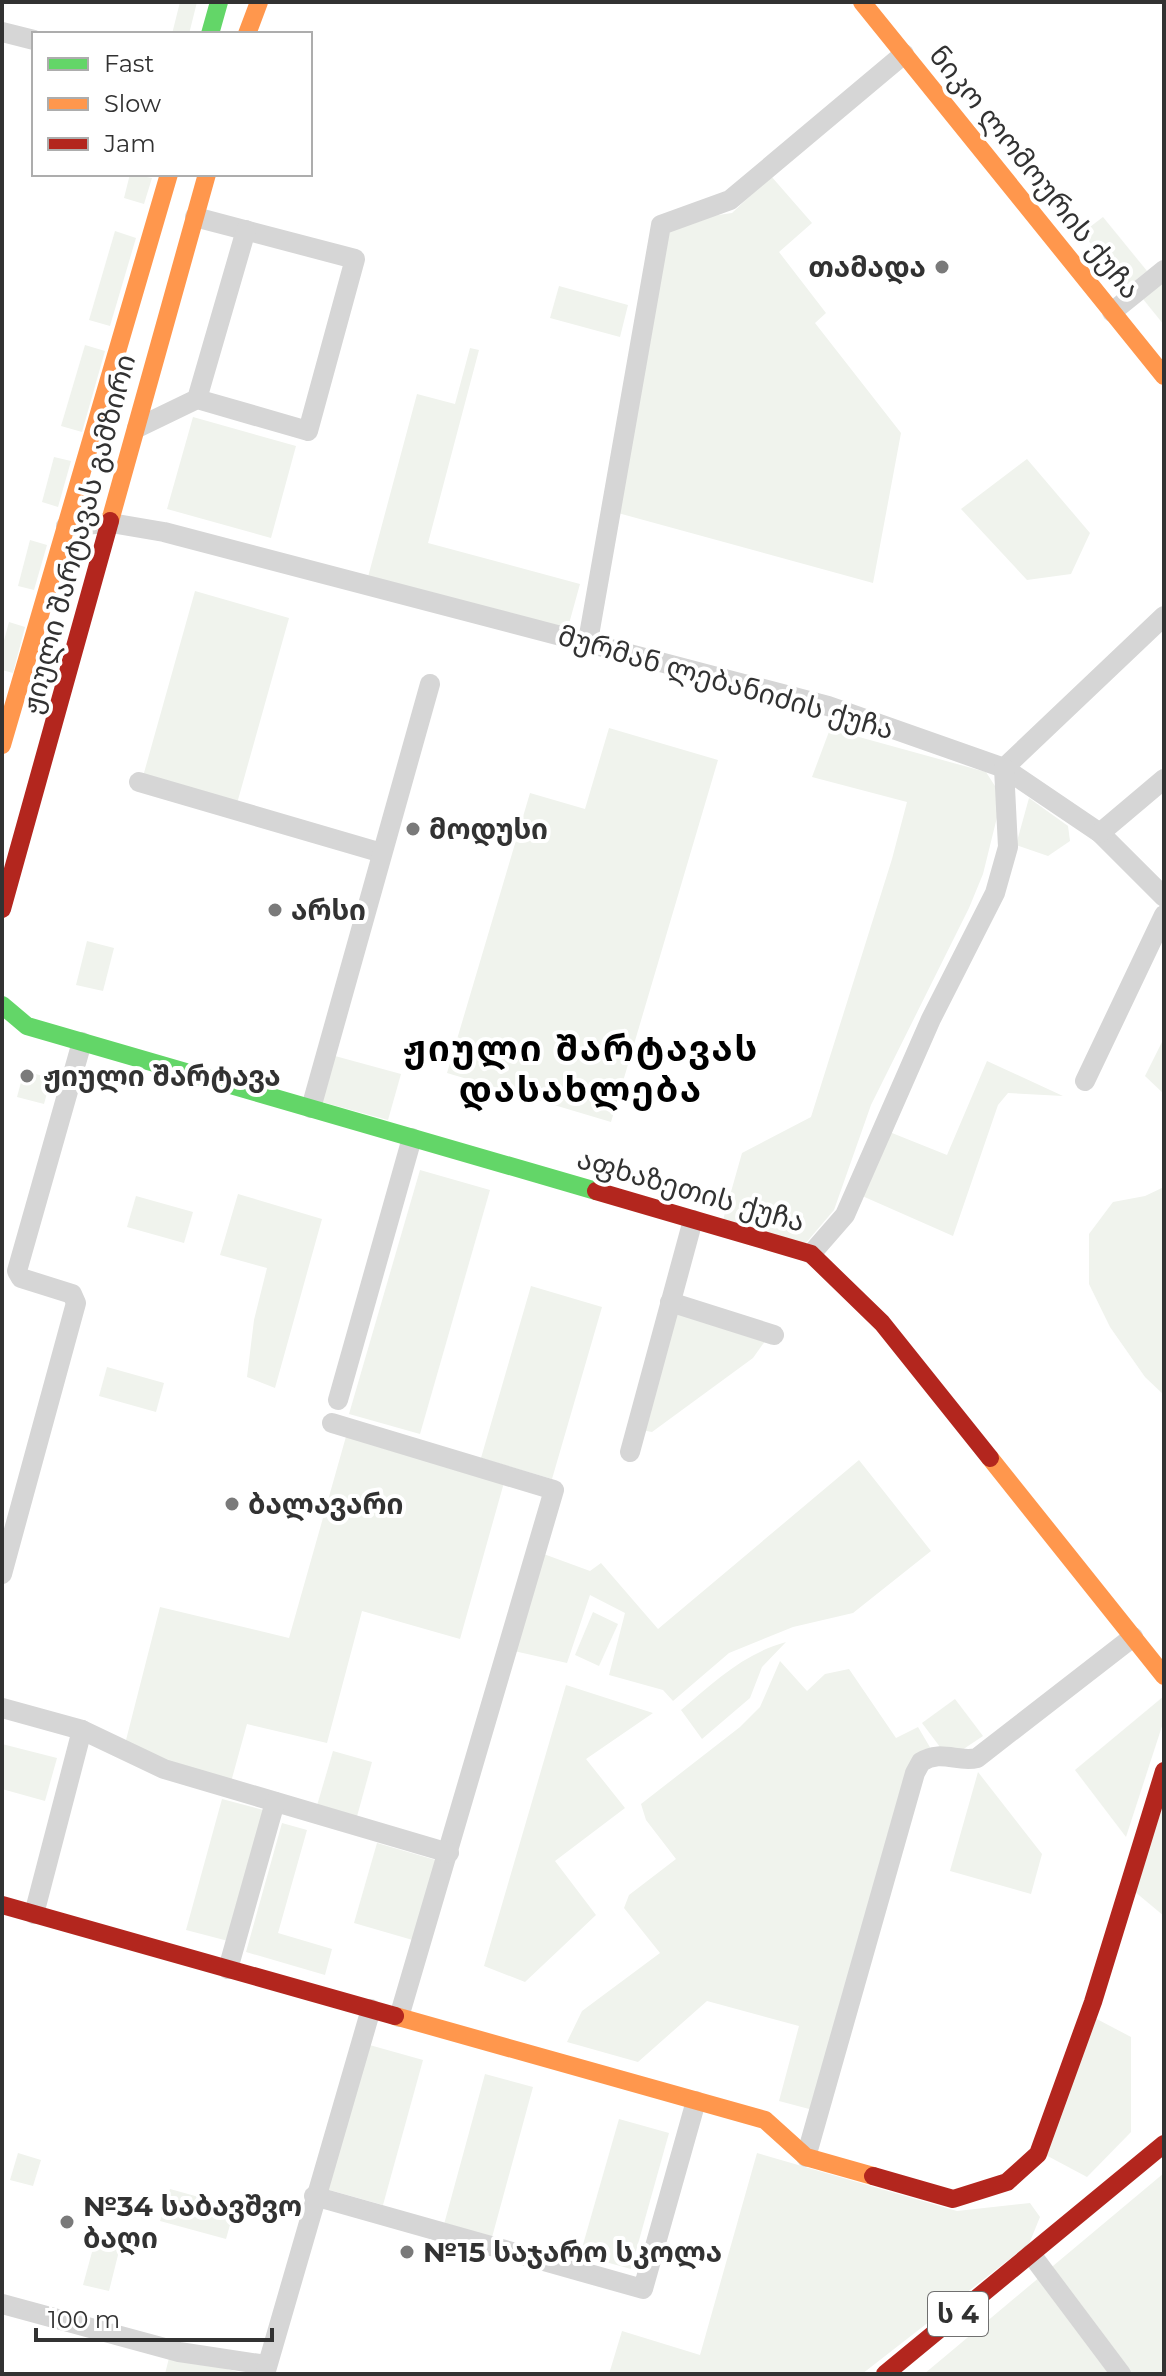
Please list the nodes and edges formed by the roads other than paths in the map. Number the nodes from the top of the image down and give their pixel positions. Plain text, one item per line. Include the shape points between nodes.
1 (219, 2) edge
2 (259, 2) edge
3 (862, 2) edge
4 (2, 32) edge
5 (211, 32) edge
6 (248, 32) edge
7 (32, 40) edge
8 (904, 54) junction
9 (168, 176) edge
10 (206, 176) edge
11 (195, 217) junction
12 (246, 230) junction
13 (1164, 270) edge
14 (1112, 312) junction
15 (1164, 376) edge
16 (197, 399) junction
17 (137, 428) junction
18 (111, 523) junction
19 (66, 526) junction
20 (1164, 616) edge
21 (588, 641) junction
22 (430, 684) dead end
23 (10, 685) edge
24 (2, 745) edge
25 (1004, 768) junction
26 (1164, 779) edge
27 (139, 782) dead end
28 (1100, 833) junction
29 (382, 853) junction
30 (1164, 897) edge
31 (2, 909) edge
32 (1164, 915) edge
33 (2, 1005) edge
34 (27, 1026) junction
35 (2, 1030) edge
36 (82, 1042) junction
37 (1085, 1081) dead end
38 (311, 1108) junction
39 (412, 1138) junction
40 (693, 1220) junction
41 (811, 1254) junction
42 (670, 1302) junction
43 (774, 1335) dead end
44 (338, 1400) dead end
45 (332, 1423) dead end
46 (630, 1452) dead end
47 (2, 1574) edge
48 (1133, 1637) junction
49 (1164, 1676) edge
50 (2, 1708) edge
51 (82, 1730) junction
52 (1164, 1771) edge
53 (275, 1802) junction
54 (449, 1853) junction
55 (2, 1905) edge
56 (34, 1914) junction
57 (228, 1969) junction
58 (371, 2009) junction
59 (399, 2017) junction
60 (696, 2101) junction
61 (1164, 2144) edge
62 (806, 2157) junction
63 (314, 2196) junction
64 (1031, 2254) junction
65 (2, 2304) edge
66 (265, 2369) edge
67 (885, 2374) edge
68 (1121, 2374) edge

1 - 5 main road
2 - 6 main road
3 - 8 main road, ნიკო ლომოურის ქუჩა
4 - 7 street
8 - 14 main road, ნიკო ლომოურის ქუჩა
8 - 21 street via 730,200 661,225
9 - 19 main road, ჟიული შარტავას გამზირი
10 - 11 main road, ჟიული შარტავას გამზირი
11 - 12 street
11 - 17 main road, ჟიული შარტავას გამზირი
12 - 16 street
12 - 16 street via 355,259 308,431
13 - 14 street
14 - 15 main road, ნიკო ლომოურის ქუჩა
16 - 17 street
17 - 18 main road, ჟიული შარტავას გამზირი
18 - 19 street, მურმან ლებანიძის ქუჩა
18 - 21 street, მურმან ლებანიძის ქუჩა
18 - 31 main road, ჟიული შარტავას გამზირი
19 - 23 main road, ჟიული შარტავას გამზირი
20 - 25 street
21 - 25 street, მურმან ლებანიძის ქუჩა via 828,706
22 - 29 street
23 - 24 main road, ჟიული შარტავას გამზირი
25 - 28 street, მურმან ლებანიძის ქუჩა
25 - 41 street via 1008,847 995,893 931,1019 845,1215
26 - 28 street
27 - 29 street
28 - 30 street, მურმან ლებანიძის ქუჩა
29 - 38 street
32 - 37 street
33 - 34 main road, აფხაზეთის ქუჩა
34 - 35 main road, აფხაზეთის ქუჩა
34 - 36 main road, აფხაზეთის ქუჩა
36 - 38 main road, აფხაზეთის ქუჩა
36 - 47 street via 17,1271 21,1278 72,1294 76,1303
38 - 39 main road, აფხაზეთის ქუჩა
39 - 40 main road, აფხაზეთის ქუჩა
39 - 44 street
40 - 41 main road, აფხაზეთის ქუჩა
40 - 42 street
41 - 48 main road, აფხაზეთის ქუჩა via 882,1323
42 - 43 street
42 - 46 street
45 - 54 street via 554,1490
48 - 49 main road, აფხაზეთის ქუჩა
48 - 62 street via 977,1758 942,1755 921,1762
50 - 51 street
51 - 53 street via 164,1769
51 - 56 street
52 - 62 main road via 1081,2038 1038,2154 1007,2182 953,2199
53 - 54 street
53 - 57 street
54 - 59 street
55 - 56 main road
56 - 57 main road
57 - 58 main road
58 - 59 main road
58 - 63 street
59 - 60 main road
60 - 62 main road via 765,2120
60 - 63 street via 643,2289
61 - 64 main road, ს 4
63 - 66 street
64 - 67 main road, ს 4
64 - 68 street
65 - 66 street via 179,2352

